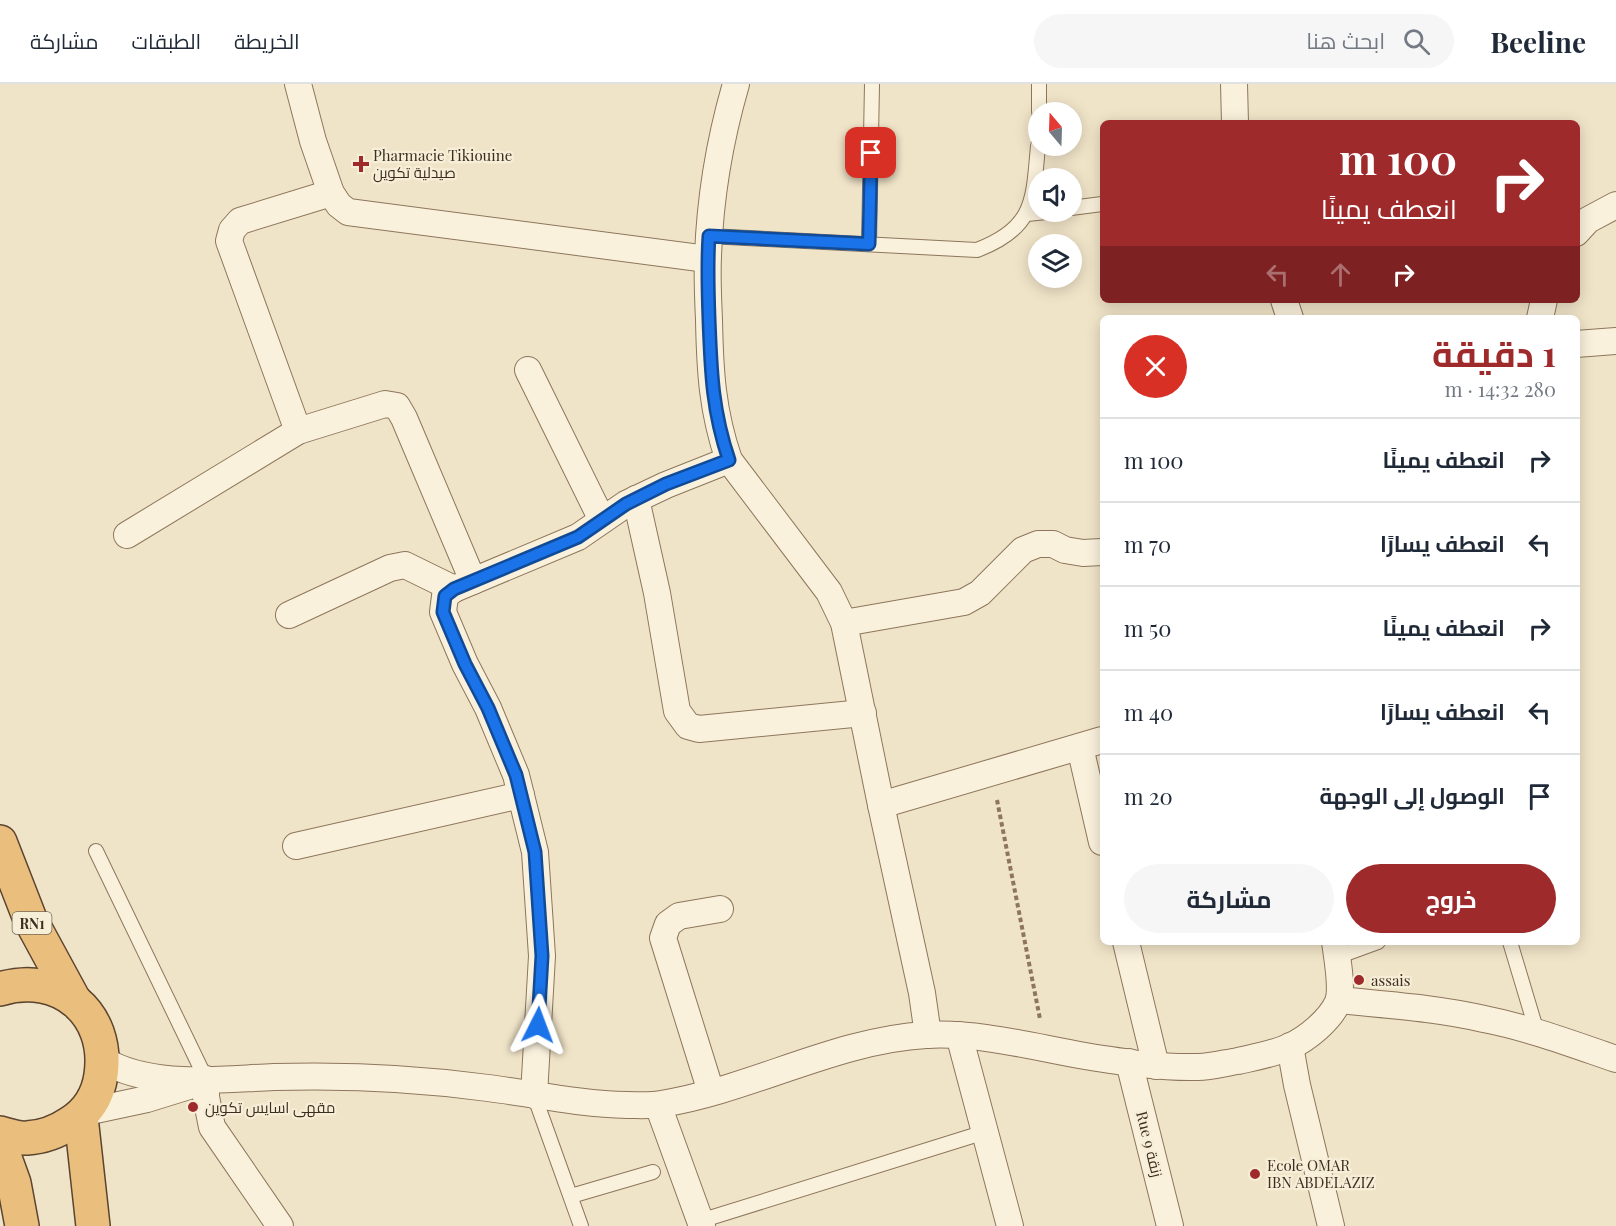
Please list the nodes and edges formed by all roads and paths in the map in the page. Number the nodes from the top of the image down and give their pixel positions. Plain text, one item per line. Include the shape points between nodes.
1 (298, 84) edge
2 (736, 84) edge
3 (873, 84) edge
4 (1039, 84) edge
5 (1234, 84) edge
6 (1039, 102) edge
7 (1235, 120) edge
8 (1037, 156) edge
9 (331, 193) junction
10 (1100, 204) edge
11 (1616, 205) edge
12 (1082, 207) edge
13 (1027, 214) joint
14 (1580, 229) edge
15 (869, 244) junction
16 (708, 247) junction
17 (1616, 341) edge
18 (1580, 344) edge
19 (528, 370) dead end
20 (298, 431) junction
21 (729, 460) junction
22 (636, 499) junction
23 (602, 520) junction
24 (127, 535) dead end
25 (1100, 552) edge
26 (464, 585) junction
27 (289, 615) dead end
28 (844, 623) junction
29 (863, 713) junction
30 (1091, 743) edge
31 (991, 772) junction
32 (521, 795) junction
33 (881, 805) junction
34 (1100, 824) edge
35 (0, 842) edge
36 (296, 846) dead end
37 (96, 851) dead end
38 (720, 909) dead end
39 (1127, 945) edge
40 (1362, 945) edge
41 (1511, 945) edge
42 (1336, 950) edge
43 (0, 989) edge
44 (74, 1000) junction
45 (1339, 1000) junction
46 (1537, 1032) junction
47 (928, 1035) junction
48 (959, 1035) junction
49 (1290, 1046) junction
50 (1046, 1048) junction
51 (1616, 1059) edge
52 (104, 1060) junction
53 (1129, 1062) junction
54 (1156, 1066) junction
55 (206, 1080) junction
56 (711, 1092) junction
57 (534, 1095) junction
58 (658, 1105) junction
59 (83, 1114) junction
60 (985, 1132) junction
61 (1, 1146) edge
62 (653, 1172) dead end
63 (571, 1196) junction
64 (701, 1223) edge
65 (22, 1226) edge
66 (93, 1226) edge
67 (280, 1226) edge
68 (581, 1226) edge
69 (1010, 1226) edge
70 (1170, 1226) edge
71 (1331, 1226) edge

1 - 9 street
2 - 16 street via 721,146
3 - 15 lane
4 - 6 lane
5 - 7 street
8 - 13 lane via 1033,198
9 - 16 street via 348,212
9 - 20 street via 240,221 229,241
10 - 12 lane
11 - 14 street
13 - 15 lane via 998,242 977,250
15 - 16 lane
16 - 21 street via 711,382
17 - 18 street
19 - 23 street
20 - 24 street
20 - 26 street via 385,404 397,406 405,418
21 - 22 street
21 - 28 street via 829,592
22 - 23 street
22 - 29 street via 677,711 688,726 699,729
23 - 26 street via 578,537
25 - 28 street via 1083,553 1038,543 1023,550 980,593 964,602
26 - 27 street via 405,565 390,568
26 - 32 street via 445,596 443,612 488,708
28 - 29 street
29 - 33 street
30 - 31 street
30 - 34 street
31 - 33 street
31 - 50 path
32 - 36 street
32 - 57 street via 535,852 542,956
33 - 47 street
35 - 44 highway, RN1 via 30,919
37 - 55 lane
38 - 56 street via 679,916 668,924 663,938
39 - 54 street
40 - 42 lane
41 - 46 lane
42 - 45 street
43 - 44 highway, RN1 via 27,984 52,988
44 - 52 highway, RN1 via 98,1031
45 - 46 street via 1484,1018
45 - 49 street via 1324,1022
46 - 51 street
47 - 48 street
47 - 56 street via 902,1037 836,1053
48 - 50 street
48 - 60 street
49 - 54 street via 1265,1056 1202,1067
49 - 71 street
50 - 53 street
52 - 55 street via 137,1075
52 - 59 highway, RN1 via 99,1089
53 - 54 street
53 - 70 street, Rue 9 زنقة
55 - 57 street via 397,1078
55 - 59 street
55 - 67 street via 212,1127
56 - 58 street
57 - 58 street via 594,1104
57 - 63 lane
58 - 64 street
59 - 61 highway via 55,1133
59 - 66 highway
60 - 64 lane
60 - 69 street
61 - 65 highway via 14,1183
62 - 63 lane
63 - 68 lane

